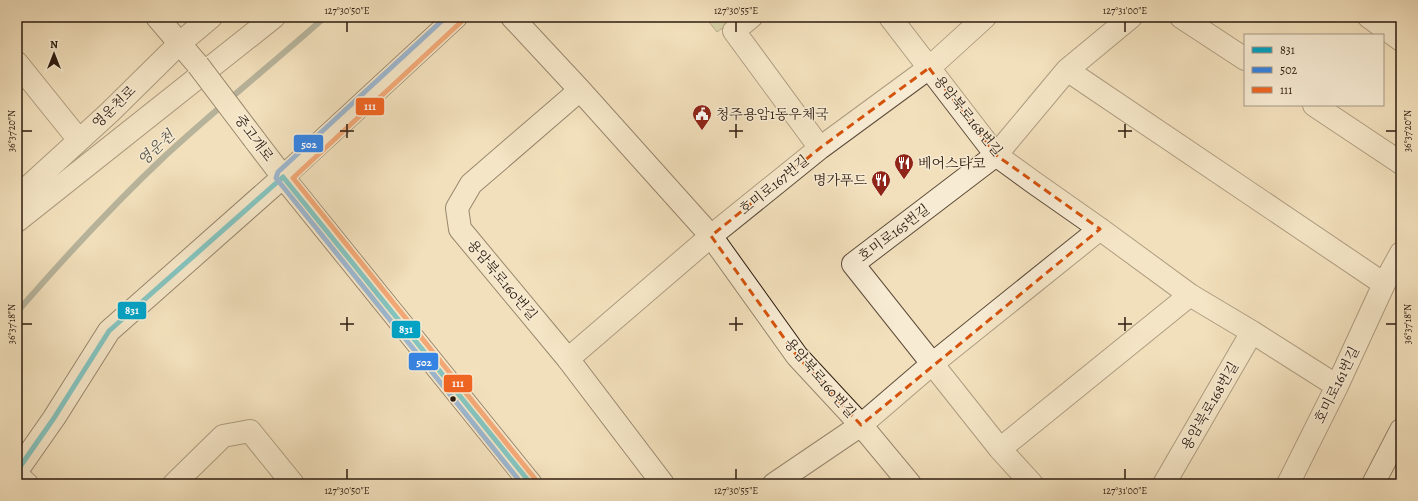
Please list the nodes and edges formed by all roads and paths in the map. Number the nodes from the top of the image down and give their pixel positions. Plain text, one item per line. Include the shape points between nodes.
1 (157, 17) edge
2 (211, 17) edge
3 (274, 17) edge
4 (456, 17) edge
5 (512, 17) edge
6 (751, 17) edge
7 (890, 17) edge
8 (985, 17) edge
9 (1131, 17) edge
10 (1181, 17) edge
11 (1369, 17) edge
12 (1401, 40) edge
13 (180, 43) junction
14 (1244, 58) edge
15 (17, 63) edge
16 (929, 68) junction
17 (1067, 70) junction
18 (580, 90) junction
19 (1316, 106) edge
20 (79, 140) junction
21 (820, 148) junction
22 (996, 154) junction
23 (1401, 162) edge
24 (283, 177) junction
25 (17, 197) edge
26 (17, 221) edge
27 (1100, 229) junction
28 (711, 236) junction
29 (1401, 253) edge
30 (1384, 284) junction
31 (1190, 295) junction
32 (1252, 332) junction
33 (568, 359) junction
34 (932, 364) junction
35 (1337, 386) junction
36 (862, 425) junction
37 (1401, 430) edge
38 (1000, 449) junction
39 (1401, 458) edge
40 (17, 471) edge
41 (17, 475) edge
42 (1166, 482) edge
43 (27, 484) edge
44 (174, 484) edge
45 (293, 484) edge
46 (531, 484) edge
47 (662, 484) edge
48 (774, 484) edge
49 (910, 484) edge
50 (1032, 484) edge
51 (1288, 484) edge
52 (1373, 484) edge
53 (1388, 484) edge

1 - 13 street, 중고개로
2 - 13 street, 영운천로
3 - 26 street
4 - 24 street
5 - 18 street, 용암북로160번길
6 - 21 street via 734,32
7 - 16 street, 용암북로168번길
8 - 16 street, 호미로167번길
9 - 17 street, 호미로165번길
10 - 14 street
11 - 12 street
13 - 20 street, 영운천로
13 - 24 street, 중고개로, bridge
15 - 20 street
16 - 21 street, 호미로167번길
16 - 22 street, 용암북로168번길
17 - 22 street, 호미로165번길
17 - 30 street
18 - 28 street, 용암북로160번길
18 - 33 street, 용암북로160번길 via 471,184 457,208 460,229
19 - 23 street
20 - 25 street, 영운천로
21 - 28 street, 호미로167번길
22 - 27 street, 용암북로168번길
22 - 34 street, 호미로165번길 via 853,264
24 - 40 street via 109,331
24 - 46 street, 중고개로
27 - 31 street, 용암북로168번길
27 - 34 street
28 - 33 street, 호미로167번길
28 - 36 street, 용암북로160번길 via 797,356
29 - 30 street, 호미로161번길
30 - 35 street, 호미로161번길
31 - 32 street, 용암북로168번길
31 - 38 street
32 - 35 street, 용암북로168번길
32 - 42 street, 용암북로168번길
33 - 47 street, 용암북로160번길
34 - 36 street
34 - 38 street, 호미로165번길
35 - 51 street, 호미로161번길
36 - 48 street, 용암북로160번길
36 - 49 street, 용암북로160번길
37 - 52 street
38 - 50 street, 호미로165번길
39 - 53 street
41 - 43 street
44 - 45 street via 223,436 250,431

